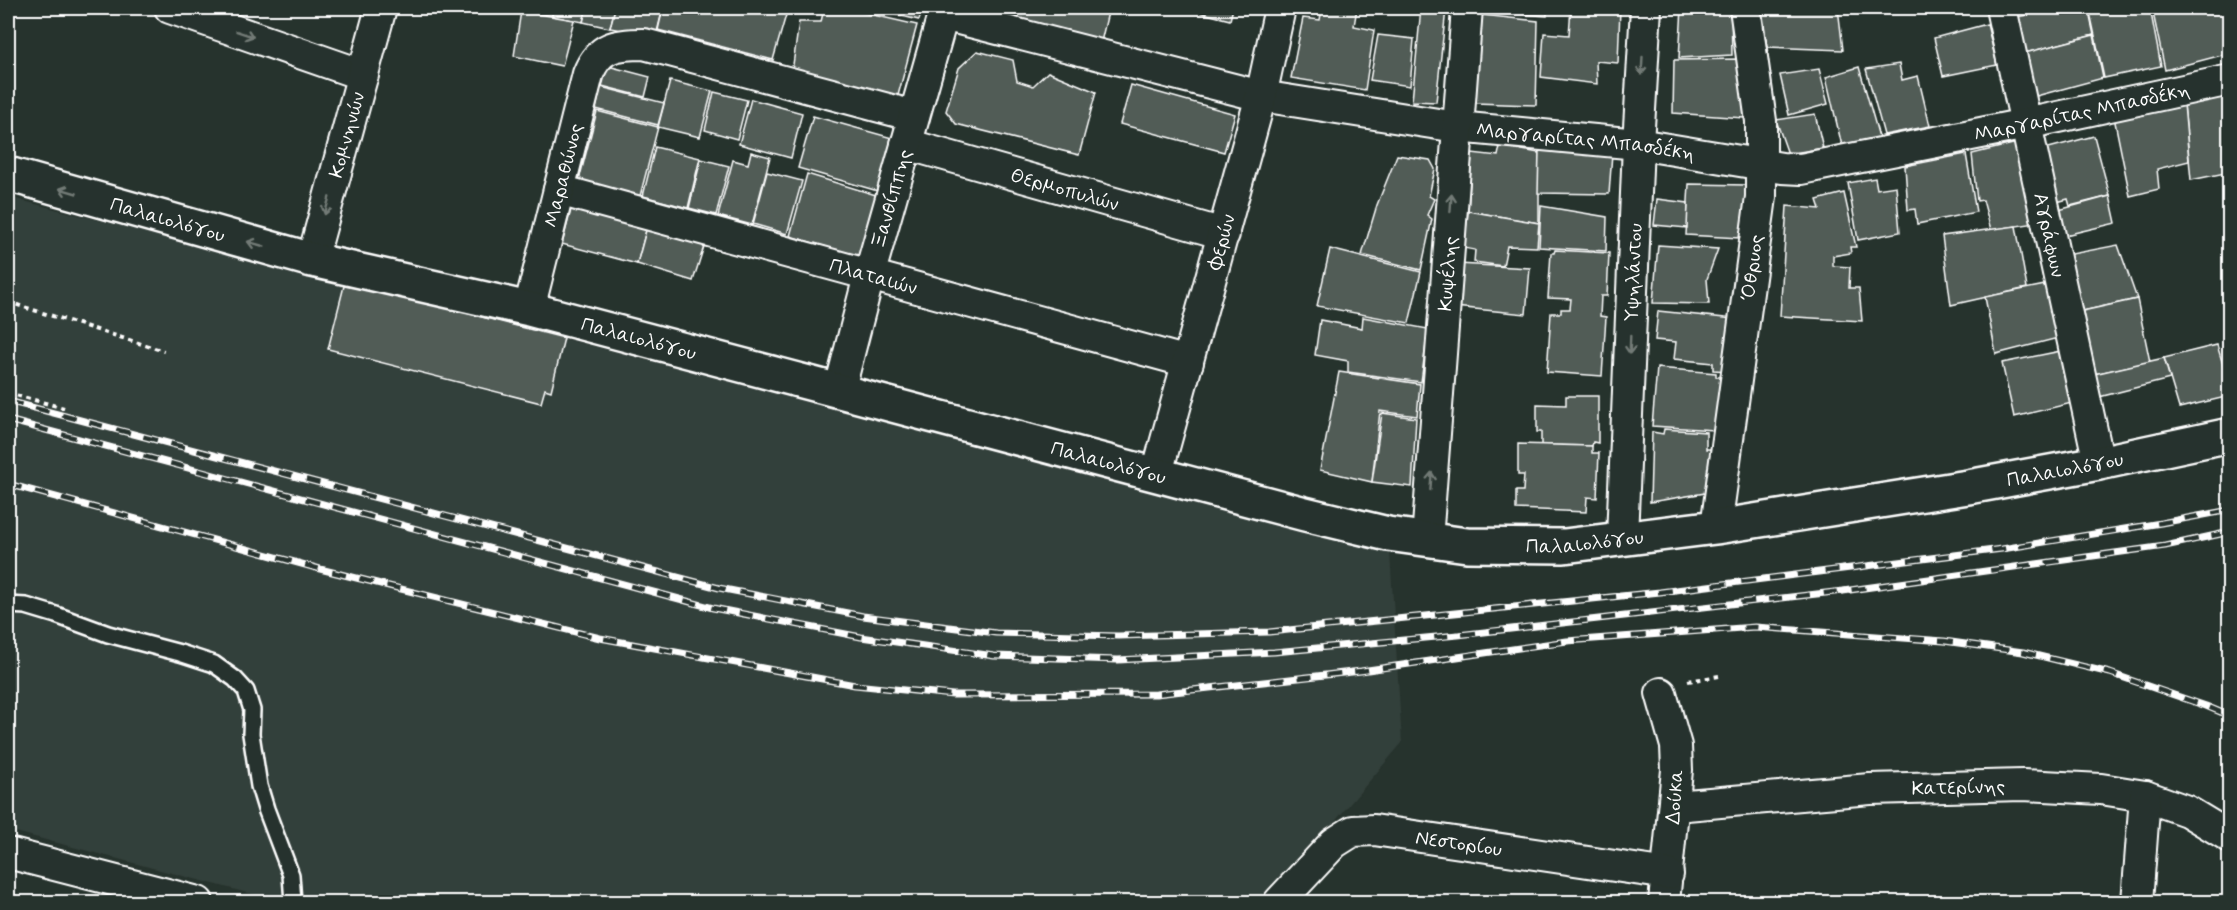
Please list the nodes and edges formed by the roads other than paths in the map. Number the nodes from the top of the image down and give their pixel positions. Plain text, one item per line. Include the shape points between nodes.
1 (170, 8) edge
2 (381, 8) edge
3 (1280, 8) edge
4 (1467, 8) edge
5 (1646, 8) edge
6 (1745, 8) edge
7 (2001, 8) edge
8 (944, 11) edge
9 (607, 49) joint
10 (363, 75) junction
11 (2229, 80) edge
12 (1261, 96) junction
13 (2026, 124) junction
14 (1456, 127) junction
15 (910, 130) junction
16 (1638, 144) junction
17 (1762, 164) junction
18 (8, 174) edge
19 (559, 190) junction
20 (1224, 234) junction
21 (312, 260) junction
22 (869, 276) junction
23 (529, 309) junction
24 (1188, 362) junction
25 (839, 392) junction
26 (2229, 435) edge
27 (2099, 463) junction
28 (1157, 473) junction
29 (1716, 527) junction
30 (1622, 538) junction
31 (1427, 540) junction
32 (8, 605) edge
33 (1670, 688) road end
34 (2145, 796) junction
35 (1675, 806) junction
36 (2229, 837) edge
37 (8, 853) edge
38 (1666, 888) edge
39 (198, 903) edge
40 (293, 903) edge
41 (1279, 903) edge
42 (2137, 903) edge

1 -> 10 street
2 - 10 street, Κομνηνών
3 - 12 street, Φερών
4 - 14 street, Κυψέλης
5 -> 16 street, Υψηλάντου
6 - 17 street, Όθρυος via 1761,121
7 - 13 street, Αγράφων
8 - 12 street, Μαργαρίτας Μπασδέκη
8 - 15 street, Ξανθίππης
9 - 15 street, Θερμοπυλών via 644,44
9 - 19 street, Μαραθώνος via 597,57 588,74
10 -> 21 street, Κομνηνών
11 - 13 street, Μαργαρίτας Μπασδέκη
12 - 14 street, Μαργαρίτας Μπασδέκη
12 - 20 street, Φερών
13 - 17 street, Μαργαρίτας Μπασδέκη via 1801,169
13 - 27 street, Αγράφων
14 - 16 street, Μαργαρίτας Μπασδέκη
31 -> 14 street, Κυψέλης
15 - 20 street, Θερμοπυλών
15 - 22 street, Ξανθίππης
16 - 17 street, Μαργαρίτας Μπασδέκη
16 -> 30 street, Υψηλάντου
17 - 29 street, Όθρυος via 1761,197
21 -> 18 street, Παλαιολόγου
19 - 22 street, Πλαταιών
19 - 23 street, Μαραθώνος
20 - 24 street, Φερών
21 - 23 street, Παλαιολόγου
22 - 24 street, Πλαταιών
22 - 25 street, Ξανθίππης
23 - 25 street, Παλαιολόγου
24 - 28 street, Φερών
25 - 28 street, Παλαιολόγου
26 - 27 street, Παλαιολόγου
27 - 29 street, Παλαιολόγου
28 - 31 street, Παλαιολόγου via 1348,524
29 - 30 street, Παλαιολόγου
30 - 31 street, Παλαιολόγου via 1524,547
32 - 40 lane via 26,606 214,664 235,679 246,691 252,710 251,734 259,786 291,875
33 - 35 street, Δούκα via 1676,746
34 - 35 street, Κατερίνης via 2101,789 2023,785 1881,788
34 - 36 street, Κατερίνης via 2187,811
34 - 42 street
35 - 38 street, Δούκα
37 - 39 street
38 - 41 street, Νεστορίου via 1374,830 1353,831 1334,843

